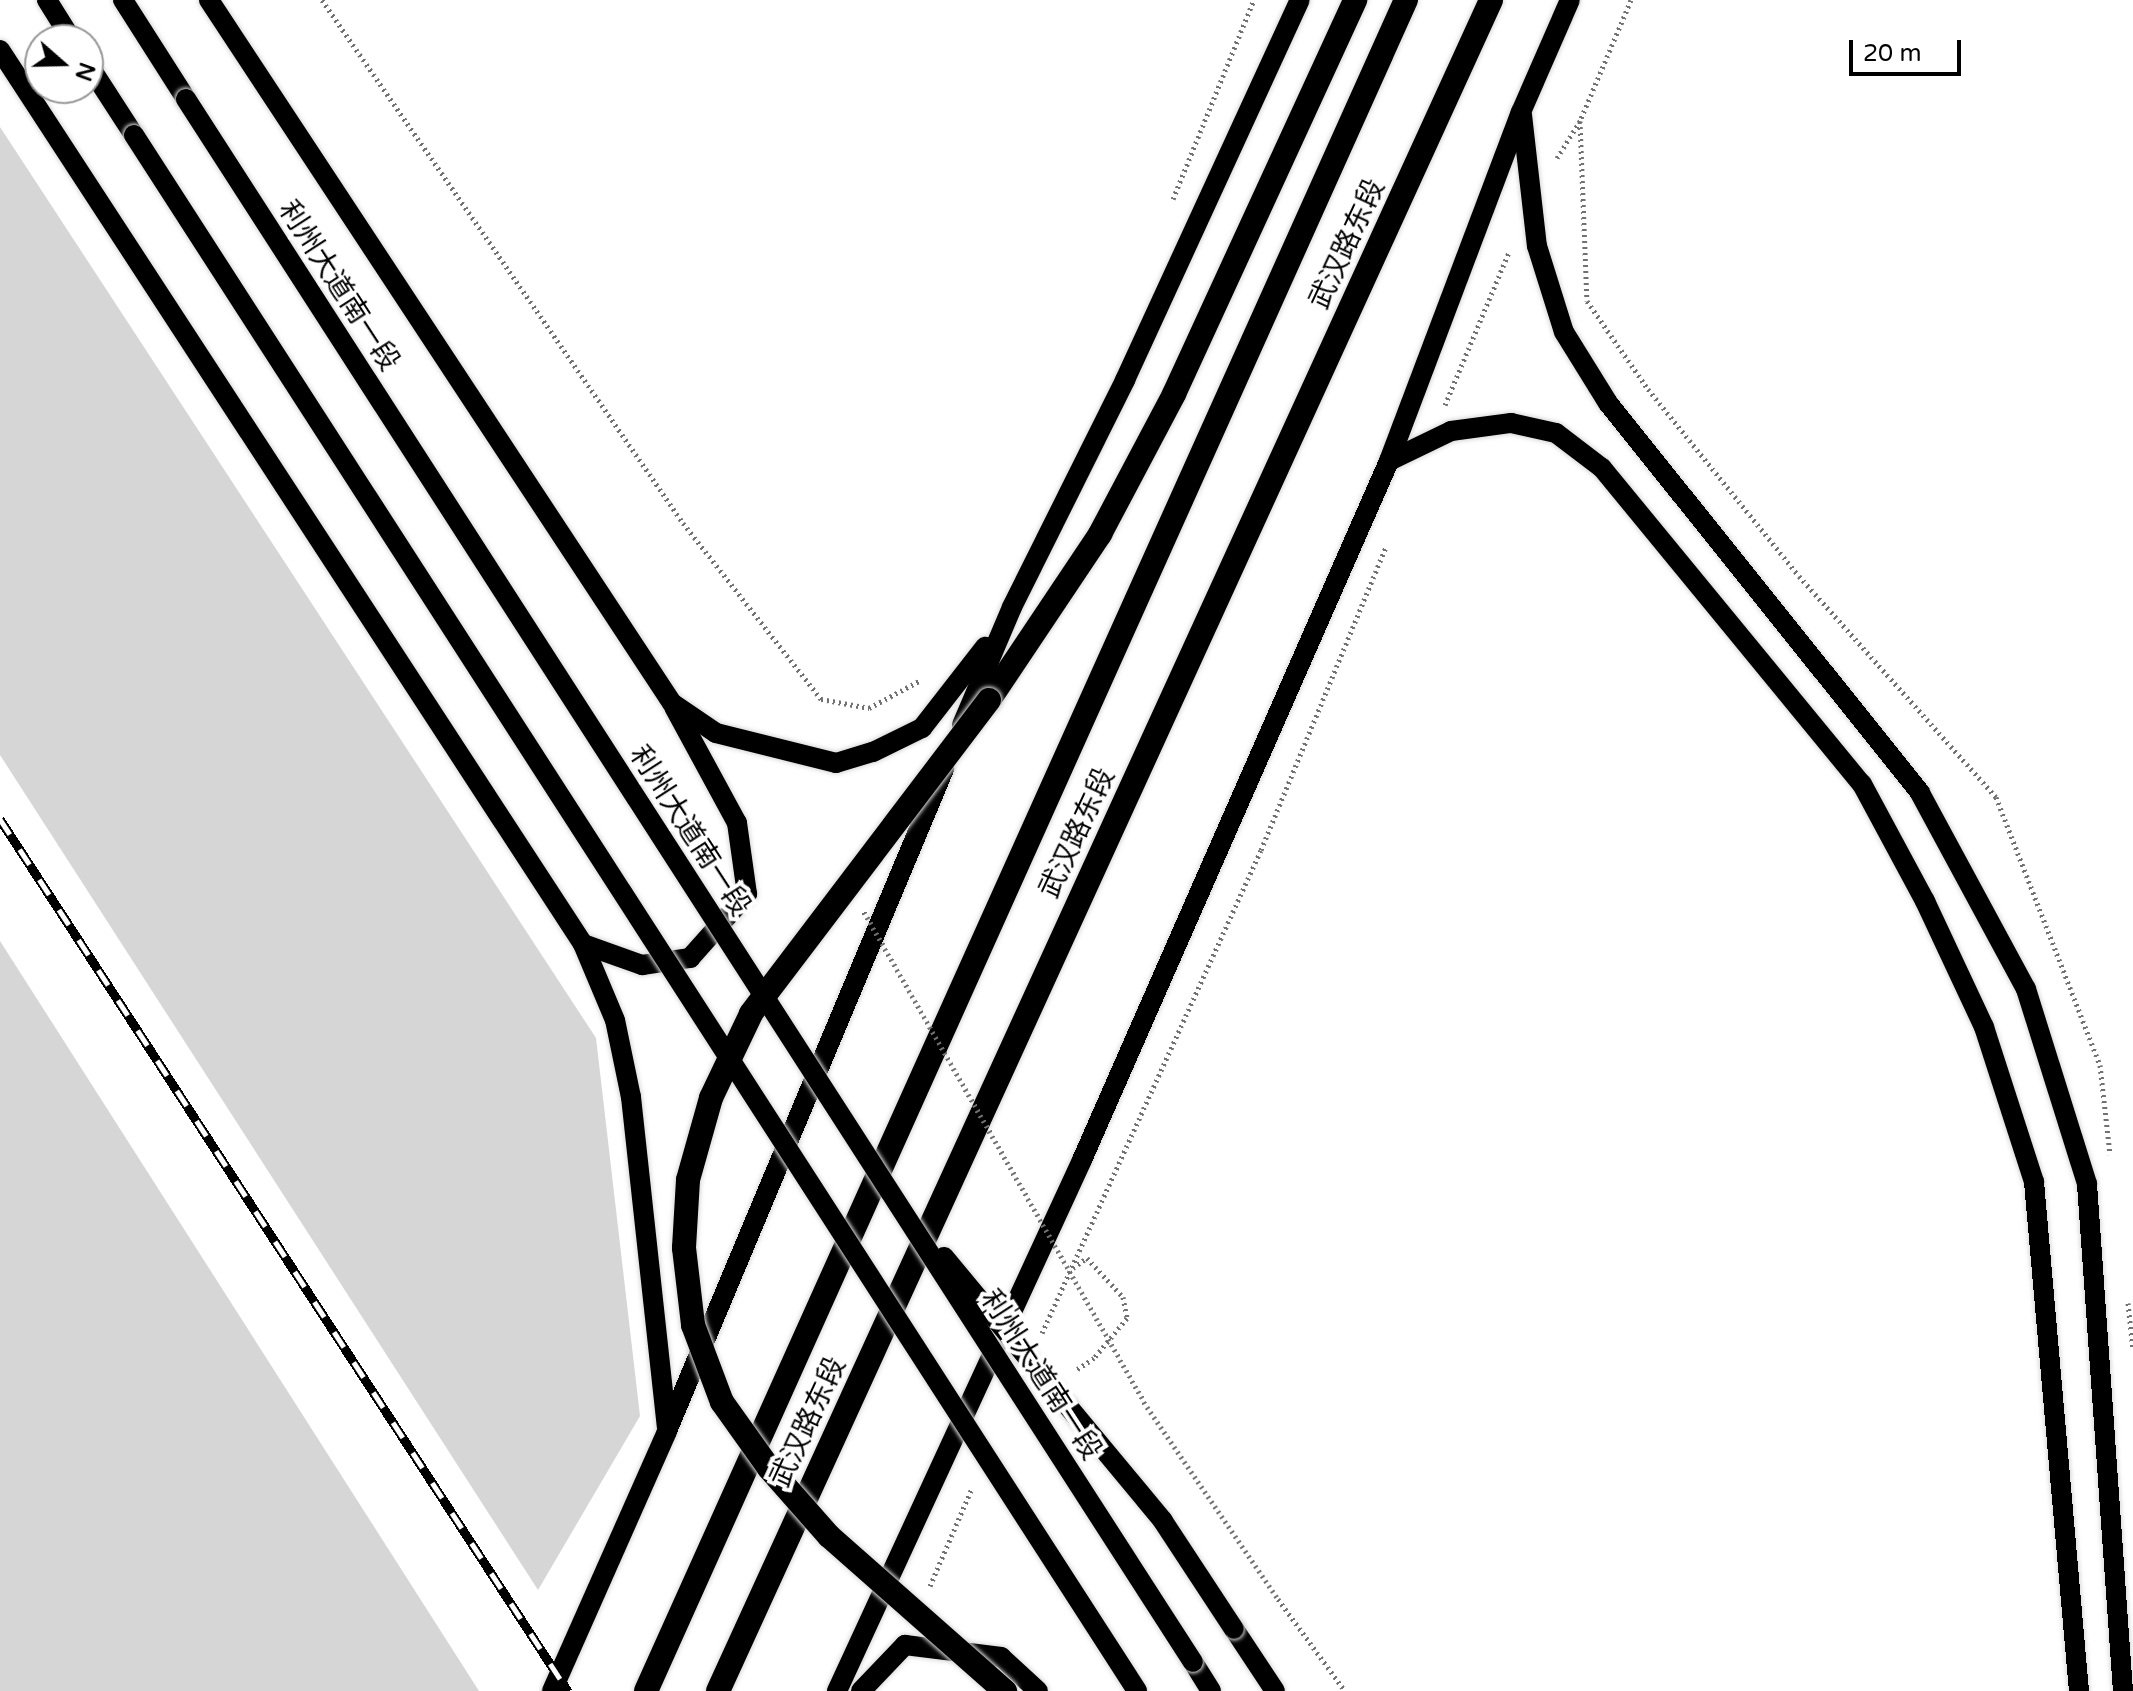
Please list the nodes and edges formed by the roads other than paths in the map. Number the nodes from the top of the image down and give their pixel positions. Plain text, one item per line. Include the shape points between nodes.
1 (47, 0) edge
2 (123, 0) edge
3 (209, 0) edge
4 (1300, 0) edge
5 (1355, 0) edge
6 (1406, 0) edge
7 (1491, 0) edge
8 (1570, 0) edge
9 (62, 24) edge
10 (0, 50) edge
11 (104, 89) edge
12 (1521, 112) junction
13 (1389, 461) junction
14 (1012, 607) junction
15 (672, 703) junction
16 (583, 944) junction
17 (886, 1187) junction
18 (667, 1431) junction
19 (552, 1691) edge
20 (646, 1691) edge
21 (718, 1691) edge
22 (837, 1691) edge
23 (861, 1691) edge
24 (1005, 1691) edge
25 (1038, 1691) edge
26 (1137, 1691) edge
27 (1211, 1691) edge
28 (1275, 1691) edge
29 (2079, 1691) edge
30 (2123, 1691) edge

1 - 9 main road
2 - 17 main road, 利州大道南一段, bridge
3 - 15 main road
4 - 14 main road via 1125,380
5 - 24 highway, bridge via 1174,394 1100,534 945,764 751,1014 711,1098 688,1180 684,1248 693,1325 722,1402 769,1468 829,1536
6 - 20 highway, 武汉路东段
7 - 21 highway, 武汉路东段
8 - 12 main road
10 - 16 main road
11 - 26 main road, bridge
12 - 13 main road
12 - 30 main road via 1537,246 1564,332 1601,391 1920,793 2026,989 2087,1184
13 - 22 main road via 1082,1160
13 - 29 main road via 1451,431 1511,423 1556,433 1602,468 1862,784 1984,1027 2034,1182
14 - 15 main road via 959,685 922,728 836,763 716,733
14 - 18 main road
15 - 16 main road via 737,823 747,894 690,958 642,965
16 - 18 main road via 615,1020 631,1097
17 - 27 main road, 利州大道南一段, bridge
17 - 28 main road, bridge via 1163,1521
18 - 19 main road
23 - 25 main road via 905,1645 1001,1657

